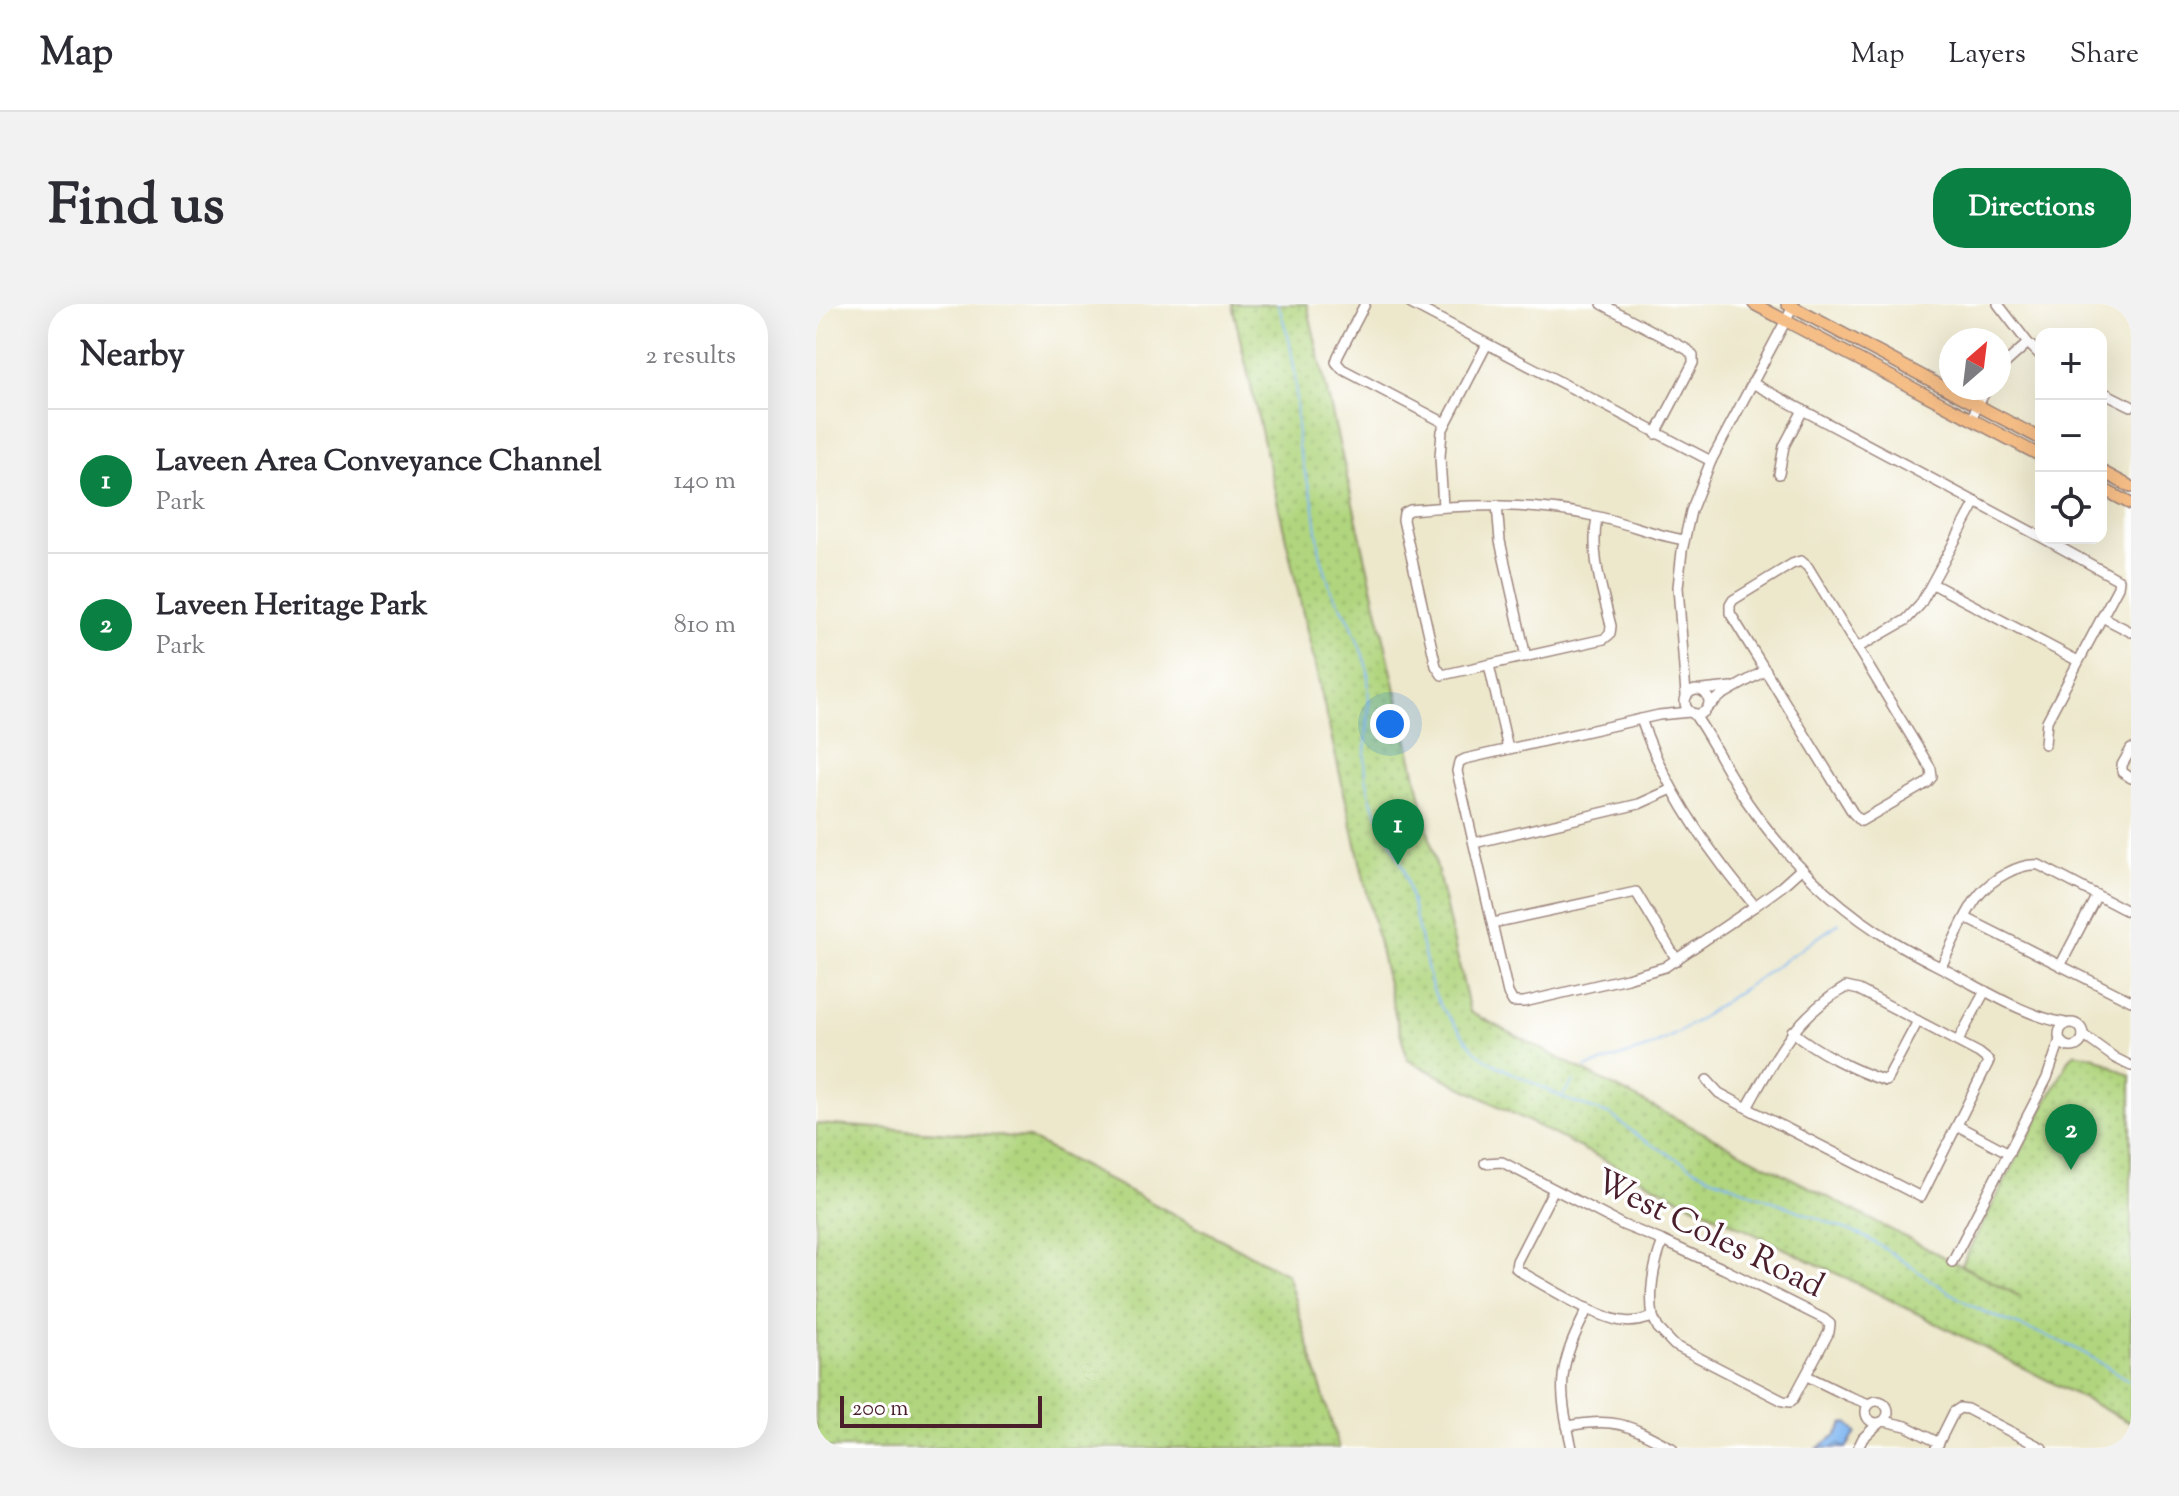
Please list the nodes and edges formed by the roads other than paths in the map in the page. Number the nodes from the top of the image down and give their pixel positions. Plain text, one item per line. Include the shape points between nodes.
1 (1365, 304) edge
2 (1411, 304) edge
3 (1602, 304) edge
4 (1754, 304) edge
5 (1998, 304) edge
6 (2121, 304) edge
7 (1790, 306) edge
8 (2131, 309) edge
9 (1786, 321) junction
10 (2028, 343) junction
11 (1487, 344) junction
12 (2035, 350) edge
13 (2011, 358) edge
14 (1752, 383) junction
15 (2107, 394) edge
16 (1981, 400) edge
17 (1978, 406) junction
18 (2131, 406) edge
19 (1803, 410) junction
20 (1971, 419) junction
21 (1445, 423) junction
22 (1656, 434) junction
23 (2035, 436) edge
24 (2035, 453) edge
25 (1711, 461) junction
26 (2103, 472) edge
27 (1779, 474) dead end
28 (2131, 487) edge
29 (2107, 491) edge
30 (1976, 502) junction
31 (2131, 504) edge
32 (1497, 505) junction
33 (1443, 507) junction
34 (1597, 517) junction
35 (2035, 533) edge
36 (1684, 540) junction
37 (2055, 544) edge
38 (1933, 584) junction
39 (2102, 617) junction
40 (2131, 632) edge
41 (1857, 648) junction
42 (1526, 657) junction
43 (1685, 660) junction
44 (2078, 661) junction
45 (1489, 665) junction
46 (1766, 670) junction
47 (1735, 687) junction
48 (1701, 690) junction
49 (1686, 696) junction
50 (1707, 708) junction
51 (1692, 713) junction
52 (1659, 715) junction
53 (1641, 719) junction
54 (2045, 744) dead end
55 (1715, 746) junction
56 (1508, 749) junction
57 (2131, 749) edge
58 (2131, 778) edge
59 (1672, 789) junction
60 (1474, 843) junction
61 (1801, 869) junction
62 (2097, 895) junction
63 (1755, 906) junction
64 (2131, 913) edge
65 (1966, 918) junction
66 (1493, 923) junction
67 (1677, 960) junction
68 (2060, 966) junction
69 (1941, 967) junction
70 (1985, 991) junction
71 (2131, 1001) edge
72 (2027, 1012) junction
73 (1918, 1021) junction
74 (2065, 1023) junction
75 (1792, 1031) junction
76 (2083, 1035) junction
77 (2059, 1039) junction
78 (1958, 1041) junction
79 (2076, 1046) junction
80 (2115, 1058) junction
81 (2131, 1066) edge
82 (2047, 1078) junction
83 (1707, 1080) dead end
84 (1747, 1108) junction
85 (1958, 1126) junction
86 (2009, 1153) junction
87 (1485, 1163) dead end
88 (1554, 1189) junction
89 (1663, 1241) junction
90 (1952, 1262) dead end
91 (1588, 1308) junction
92 (1653, 1317) junction
93 (1807, 1376) junction
94 (1888, 1408) junction
95 (1867, 1411) junction
96 (1881, 1422) junction
97 (1567, 1426) junction
98 (1906, 1426) junction
99 (1861, 1443) edge
100 (1938, 1446) edge
101 (1572, 1448) edge
102 (1672, 1448) edge
103 (2042, 1448) edge

1 - 21 street via 1336,362
2 - 11 street
3 - 22 street via 1693,356
4 - 9 main road
5 - 10 street
6 - 8 street
7 - 9 street
7 - 17 main road
9 - 14 street
9 - 20 main road
10 - 12 street
10 - 13 street
11 - 21 street
11 - 22 street
14 - 19 street
14 - 25 street
15 - 18 street
16 - 17 street
17 - 20 street
17 - 23 main road
19 - 27 street via 1784,446
19 - 30 street
20 - 24 main road
21 - 33 street via 1440,445
22 - 25 street
25 - 36 street
26 - 28 main road
29 - 31 main road
30 - 35 street
30 - 38 street
32 - 33 street
32 - 34 street
32 - 42 street
33 - 45 street via 1410,510 1403,520 1436,666 1442,675
34 - 36 street
34 - 42 street via 1595,557 1610,634
36 - 43 street via 1678,603
37 - 39 street via 2119,580
38 - 41 street via 1906,620
38 - 44 street
39 - 40 street
39 - 44 street
41 - 46 street via 1801,561 1730,605
41 - 46 street via 1932,777 1861,821
42 - 45 street
43 - 48 street
43 - 49 street
44 - 54 street via 2047,721
45 - 56 street
46 - 47 street
47 - 48 street
47 - 50 street
48 - 49 street
48 - 50 street via 1708,696
49 - 51 street via 1685,706
49 - 52 street
50 - 51 street
50 - 55 street
51 - 52 street
51 - 55 street
52 - 53 street
53 - 56 street
53 - 59 street
55 - 61 street via 1746,800
56 - 60 street via 1459,762
57 - 58 street via 2122,765
59 - 60 street via 1639,804
59 - 63 street via 1724,870
60 - 66 street
61 - 63 street
61 - 69 street via 1861,921
62 - 64 street
62 - 65 street via 2039,865 2023,865 1980,893
62 - 68 street
63 - 67 street
65 - 68 street
65 - 69 street
66 - 67 street via 1636,892
66 - 67 street via 1513,1002 1627,978
68 - 71 street
69 - 70 street
70 - 72 street
70 - 78 street
72 - 74 street
72 - 77 street
73 - 75 street via 1846,987 1821,1002
73 - 75 street via 1886,1081
73 - 78 street
74 - 76 street via 2077,1024
74 - 77 street
75 - 84 street
76 - 79 street
76 - 80 street
77 - 79 street
77 - 82 street
78 - 85 street via 1989,1061
79 - 80 street
79 - 82 street
80 - 81 street
82 - 86 street
83 - 84 street
84 - 85 street via 1921,1197
85 - 86 street
86 - 90 street
87 - 88 street, West Coles Road via 1502,1162
88 - 89 street, West Coles Road
88 - 91 street via 1516,1268
89 - 92 street via 1655,1267
89 - 93 street, West Coles Road via 1830,1324
91 - 92 street via 1620,1321
91 - 97 street via 1564,1364
92 - 93 street, West Coles Road via 1674,1345 1783,1401 1790,1402
93 - 95 street
94 - 95 street via 1880,1401
94 - 96 street
94 - 98 street
95 - 96 street via 1873,1422
95 - 99 street
96 - 98 street
96 - 99 street
97 - 101 street
97 - 102 street via 1620,1423
98 - 100 street
100 - 103 street via 1960,1408

